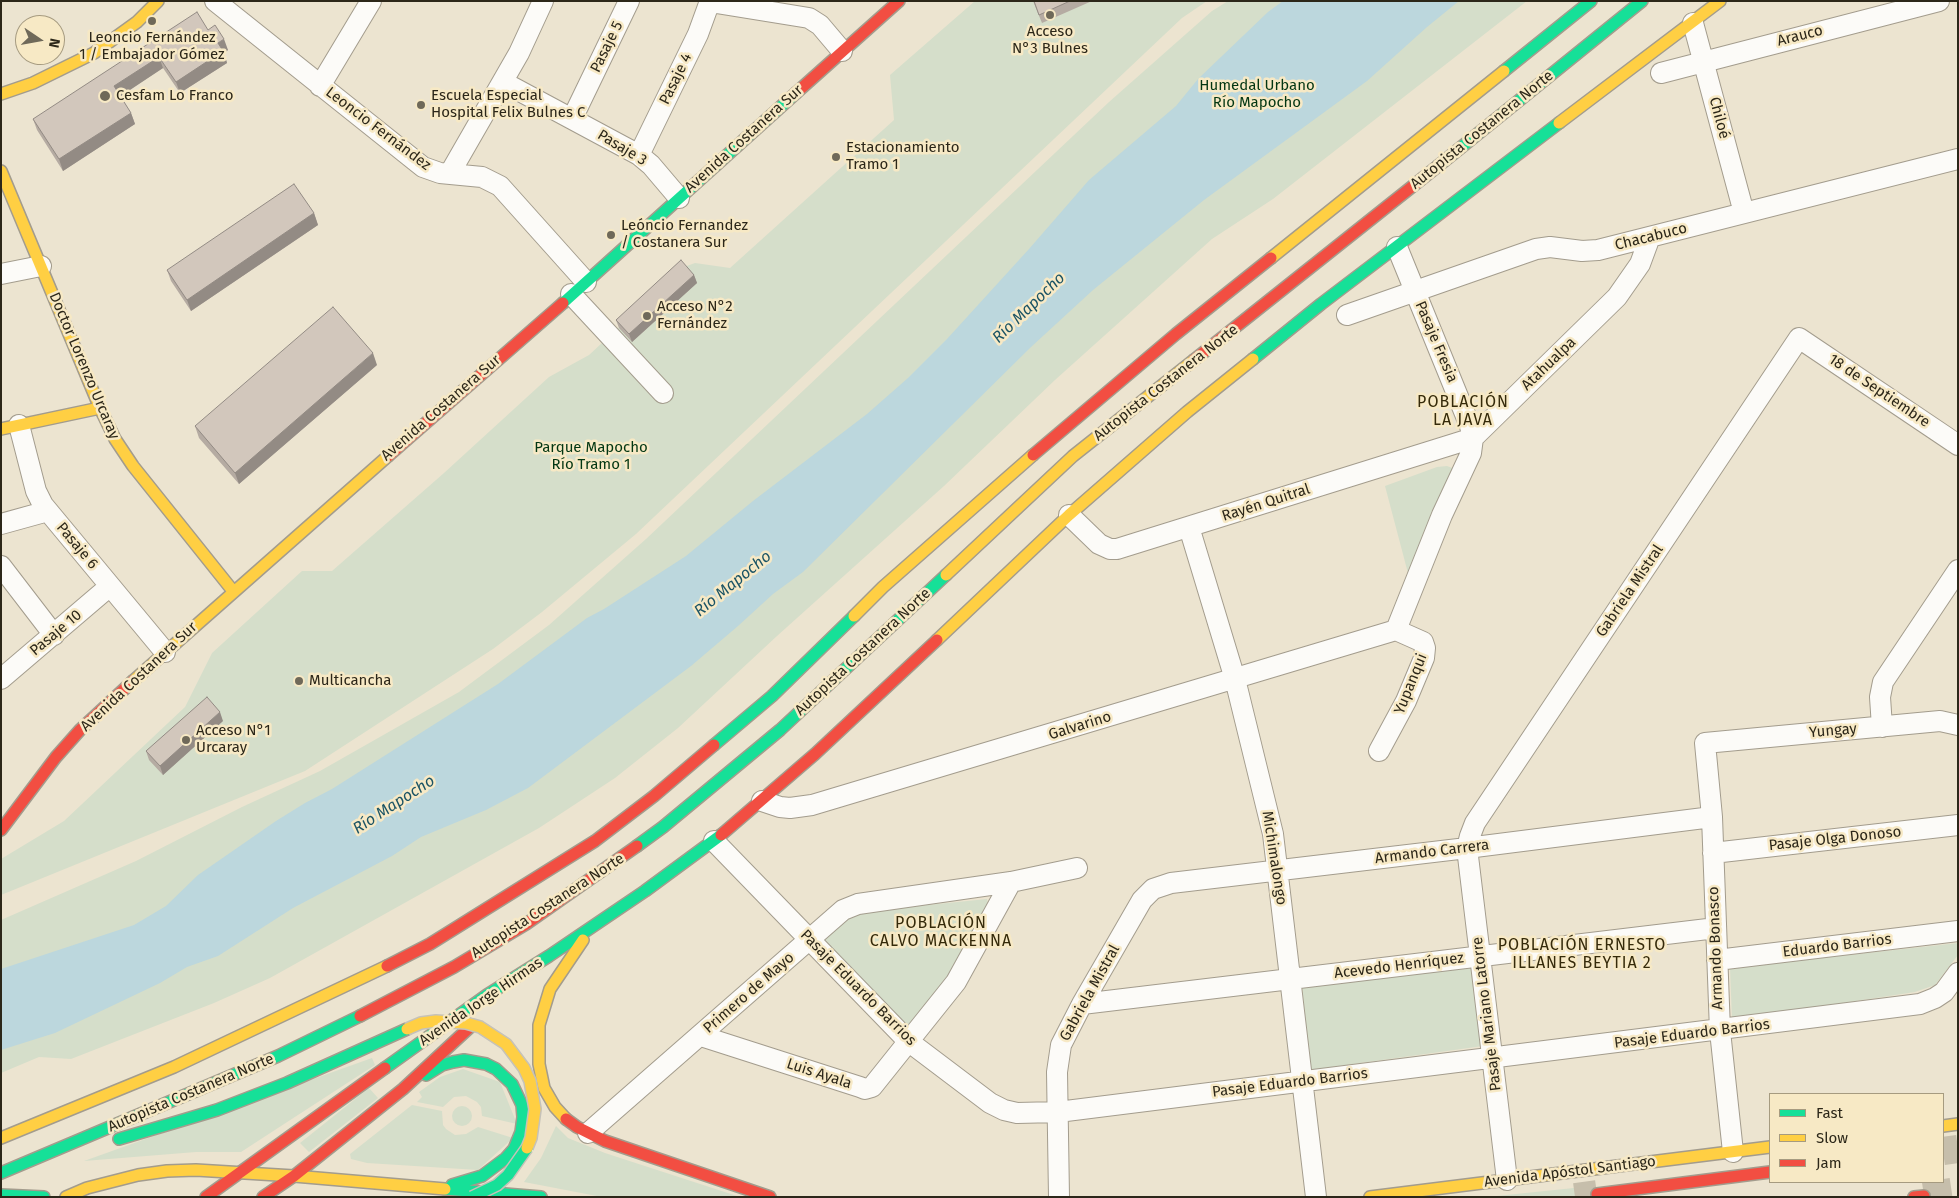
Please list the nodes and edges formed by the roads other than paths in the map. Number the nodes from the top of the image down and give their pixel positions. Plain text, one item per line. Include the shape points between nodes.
1 (158, 1) edge
2 (215, 1) edge
3 (371, 1) edge
4 (543, 1) edge
5 (629, 1) edge
6 (898, 1) edge
7 (1591, 1) edge
8 (1642, 1) edge
9 (1720, 1) edge
10 (1939, 1) edge
11 (710, 2) edge
12 (1693, 23) junction
13 (842, 51) junction
14 (1704, 61) junction
15 (1661, 73) dead end
16 (503, 82) junction
17 (320, 86) junction
18 (1, 94) edge
19 (572, 119) junction
20 (638, 155) junction
21 (1958, 159) edge
22 (1, 171) edge
23 (450, 173) junction
24 (678, 198) junction
25 (1744, 213) junction
26 (1650, 237) junction
27 (1397, 247) junction
28 (41, 266) junction
29 (1, 274) edge
30 (578, 288) junction
31 (1415, 293) junction
32 (1347, 315) dead end
33 (1799, 338) joint
34 (663, 393) dead end
35 (100, 408) junction
36 (10, 427) edge
37 (1473, 438) junction
38 (1958, 445) edge
39 (48, 511) junction
40 (1069, 515) junction
41 (1, 524) edge
42 (1189, 527) junction
43 (1, 566) edge
44 (1958, 570) edge
45 (110, 586) junction
46 (233, 591) junction
47 (1396, 630) junction
48 (54, 635) junction
49 (165, 652) junction
50 (1, 679) edge
51 (1235, 679) junction
52 (1957, 723) edge
53 (1882, 727) junction
54 (1705, 743) joint
55 (1379, 751) dead end
56 (762, 801) junction
57 (1712, 817) junction
58 (4, 818) edge
59 (1958, 825) edge
60 (714, 841) junction
61 (1467, 848) junction
62 (1713, 853) junction
63 (1077, 868) dead end
64 (1278, 870) junction
65 (1011, 882) junction
66 (1153, 889) joint
67 (599, 922) junction
68 (1716, 928) junction
69 (1958, 931) edge
70 (810, 940) junction
71 (549, 956) junction
72 (1480, 956) junction
73 (1717, 960) junction
74 (1958, 973) edge
75 (1291, 979) junction
76 (498, 1002) dead end
77 (1082, 1004) junction
78 (483, 1015) dead end
79 (1720, 1030) junction
80 (701, 1036) junction
81 (908, 1041) junction
82 (1492, 1059) junction
83 (1303, 1081) junction
84 (403, 1089) junction
85 (1058, 1112) junction
86 (1958, 1124) edge
87 (1944, 1126) edge
88 (588, 1133) junction
89 (1, 1138) edge
90 (1769, 1147) edge
91 (1733, 1152) junction
92 (30, 1162) junction
93 (241, 1172) junction
94 (1769, 1172) edge
95 (1, 1173) edge
96 (294, 1176) junction
97 (1507, 1180) junction
98 (442, 1188) junction
99 (1597, 1194) dead end
100 (1, 1195) edge
101 (44, 1197) edge
102 (66, 1197) edge
103 (206, 1197) edge
104 (263, 1197) edge
105 (472, 1197) edge
106 (541, 1197) edge
107 (770, 1197) edge
108 (1059, 1197) edge
109 (1316, 1197) edge
110 (1370, 1197) edge

1 - 18 main road via 137,22 94,54 33,83
2 - 17 street, Leoncio Fernández
3 - 17 street
4 - 16 street
5 - 19 street, Pasaje 5
6 - 13 main road, Avenida Costanera Sur
7 - 89 main road, Autopista Costanera Norte via 1108,391 883,587 732,732 595,840 430,944 359,981 174,1067
8 - 92 main road, Autopista Costanera Norte via 1073,456 780,730 694,802 606,869 526,924 415,988 278,1056
9 - 12 main road
10 - 14 street, Arauco
11 - 13 street via 809,18 820,25
11 - 20 street, Pasaje 4 via 698,34
12 - 14 street, Chiloé
12 - 27 main road
13 - 24 main road, Avenida Costanera Sur
14 - 15 street, Arauco
14 - 25 street, Chiloé
16 - 19 street, Pasaje 3
16 - 23 street
17 - 23 street, Leoncio Fernández via 423,167
19 - 20 street, Pasaje 3
20 - 24 street, Pasaje 3 via 651,165
21 - 25 street, Chacabuco
22 - 28 main road, Doctor Lorenzo Urcaray
23 - 30 street, Leoncio Fernández via 482,177 500,186
24 - 30 main road, Avenida Costanera Sur
25 - 26 street, Chacabuco
26 - 31 street, Chacabuco via 1590,251 1556,247 1536,249
26 - 37 street, Atahualpa via 1640,264 1617,297
27 - 31 street, Pasaje Fresia
27 - 40 main road via 1247,363
28 - 29 street
28 - 35 main road, Doctor Lorenzo Urcaray
30 - 34 street, Leoncio Fernández
30 - 46 main road, Avenida Costanera Sur
31 - 32 street, Chacabuco
31 - 37 street, Pasaje Fresia
33 - 38 street, 18 de Septiembre
33 - 61 street, Gabriela Mistral via 1474,823
35 - 36 main road
35 - 46 main road, Doctor Lorenzo Urcaray via 133,466
36 - 39 street, Pasaje 6 via 36,491
37 - 42 street, Rayén Quitral
37 - 47 street via 1471,453
39 - 41 street
39 - 45 street, Pasaje 6
40 - 42 street, Rayén Quitral via 1099,544 1110,549 1125,548
40 - 56 main road
42 - 51 street, Michimalongo
43 - 48 street
44 - 53 street via 1883,682 1880,697
45 - 48 street, Pasaje 10
45 - 49 street, Pasaje 6
46 - 49 main road, Avenida Costanera Sur
47 - 51 street, Galvarino
47 - 55 street, Yupanqui via 1423,642 1424,658
48 - 50 street, Pasaje 10
49 - 58 main road, Avenida Costanera Sur via 80,730
51 - 56 street, Galvarino via 812,805 790,808
51 - 64 street, Michimalongo via 1273,834
52 - 53 street, Yungay via 1940,721
53 - 54 street, Yungay
54 - 57 street, Armando Bonasco
56 - 60 main road
57 - 61 street, Armando Carrera
57 - 62 street, Armando Bonasco
59 - 62 street, Pasaje Olga Donoso
60 - 67 main road
60 - 70 street, Pasaje Eduardo Barrios
61 - 64 street, Armando Carrera
61 - 72 street, Pasaje Mariano Latorre
62 - 68 street, Armando Bonasco
63 - 65 street, Primero de Mayo
64 - 66 street, Armando Carrera via 1171,883
64 - 75 street, Michimalongo
65 - 70 street, Primero de Mayo via 858,904 838,914
65 - 81 street, Luis Ayala via 959,978
66 - 77 street, Gabriela Mistral via 1142,900
67 - 71 main road
67 - 88 main road via 576,949 550,989 538,1038 542,1077 550,1099 567,1120
68 - 72 street, Acevedo Henríquez
68 - 73 street, Armando Bonasco
69 - 73 street, Eduardo Barrios
70 - 80 street, Primero de Mayo
70 - 81 street, Pasaje Eduardo Barrios
71 - 76 main road, Avenida Jorge Hirmas
71 - 93 main road, Avenida Jorge Hirmas via 487,995
72 - 75 street, Acevedo Henríquez
72 - 82 street, Pasaje Mariano Latorre
73 - 79 street, Armando Bonasco
74 - 79 street, Pasaje Eduardo Barrios via 1944,992 1920,1004
75 - 77 street, Acevedo Henríquez
75 - 83 street, Michimalongo
77 - 85 street, Gabriela Mistral via 1058,1053
78 - 84 main road, Avenida Jorge Hirmas
79 - 82 street, Pasaje Eduardo Barrios
79 - 91 street, Armando Bonasco
80 - 81 street, Luis Ayala via 865,1089 872,1087
80 - 88 street, Primero de Mayo
81 - 85 street, Pasaje Eduardo Barrios via 997,1107 1017,1113
82 - 83 street, Pasaje Eduardo Barrios
82 - 97 street, Pasaje Mariano Latorre
83 - 85 street, Pasaje Eduardo Barrios
83 - 109 street, Michimalongo
84 - 96 main road, Avenida Jorge Hirmas
84 - 98 main road via 442,1065 464,1060 496,1069 518,1094 523,1117 514,1149 482,1176
85 - 108 street, Gabriela Mistral
86 - 87 main road
88 - 107 main road via 631,1151
90 - 91 main road, Avenida Apóstol Santiago
91 - 97 main road, Avenida Apóstol Santiago
92 - 95 main road, Autopista Costanera Norte
92 - 105 main road, bridge via 218,1110 421,1023 466,1023 480,1027 506,1044 530,1081 535,1110 533,1131 518,1164 503,1180
93 - 96 main road
93 - 102 main road via 196,1170 138,1175
93 - 103 main road, Avenida Jorge Hirmas
94 - 99 main road
96 - 98 main road
96 - 104 main road, Avenida Jorge Hirmas
97 - 110 main road, Avenida Apóstol Santiago
98 - 106 main road
100 - 101 main road

